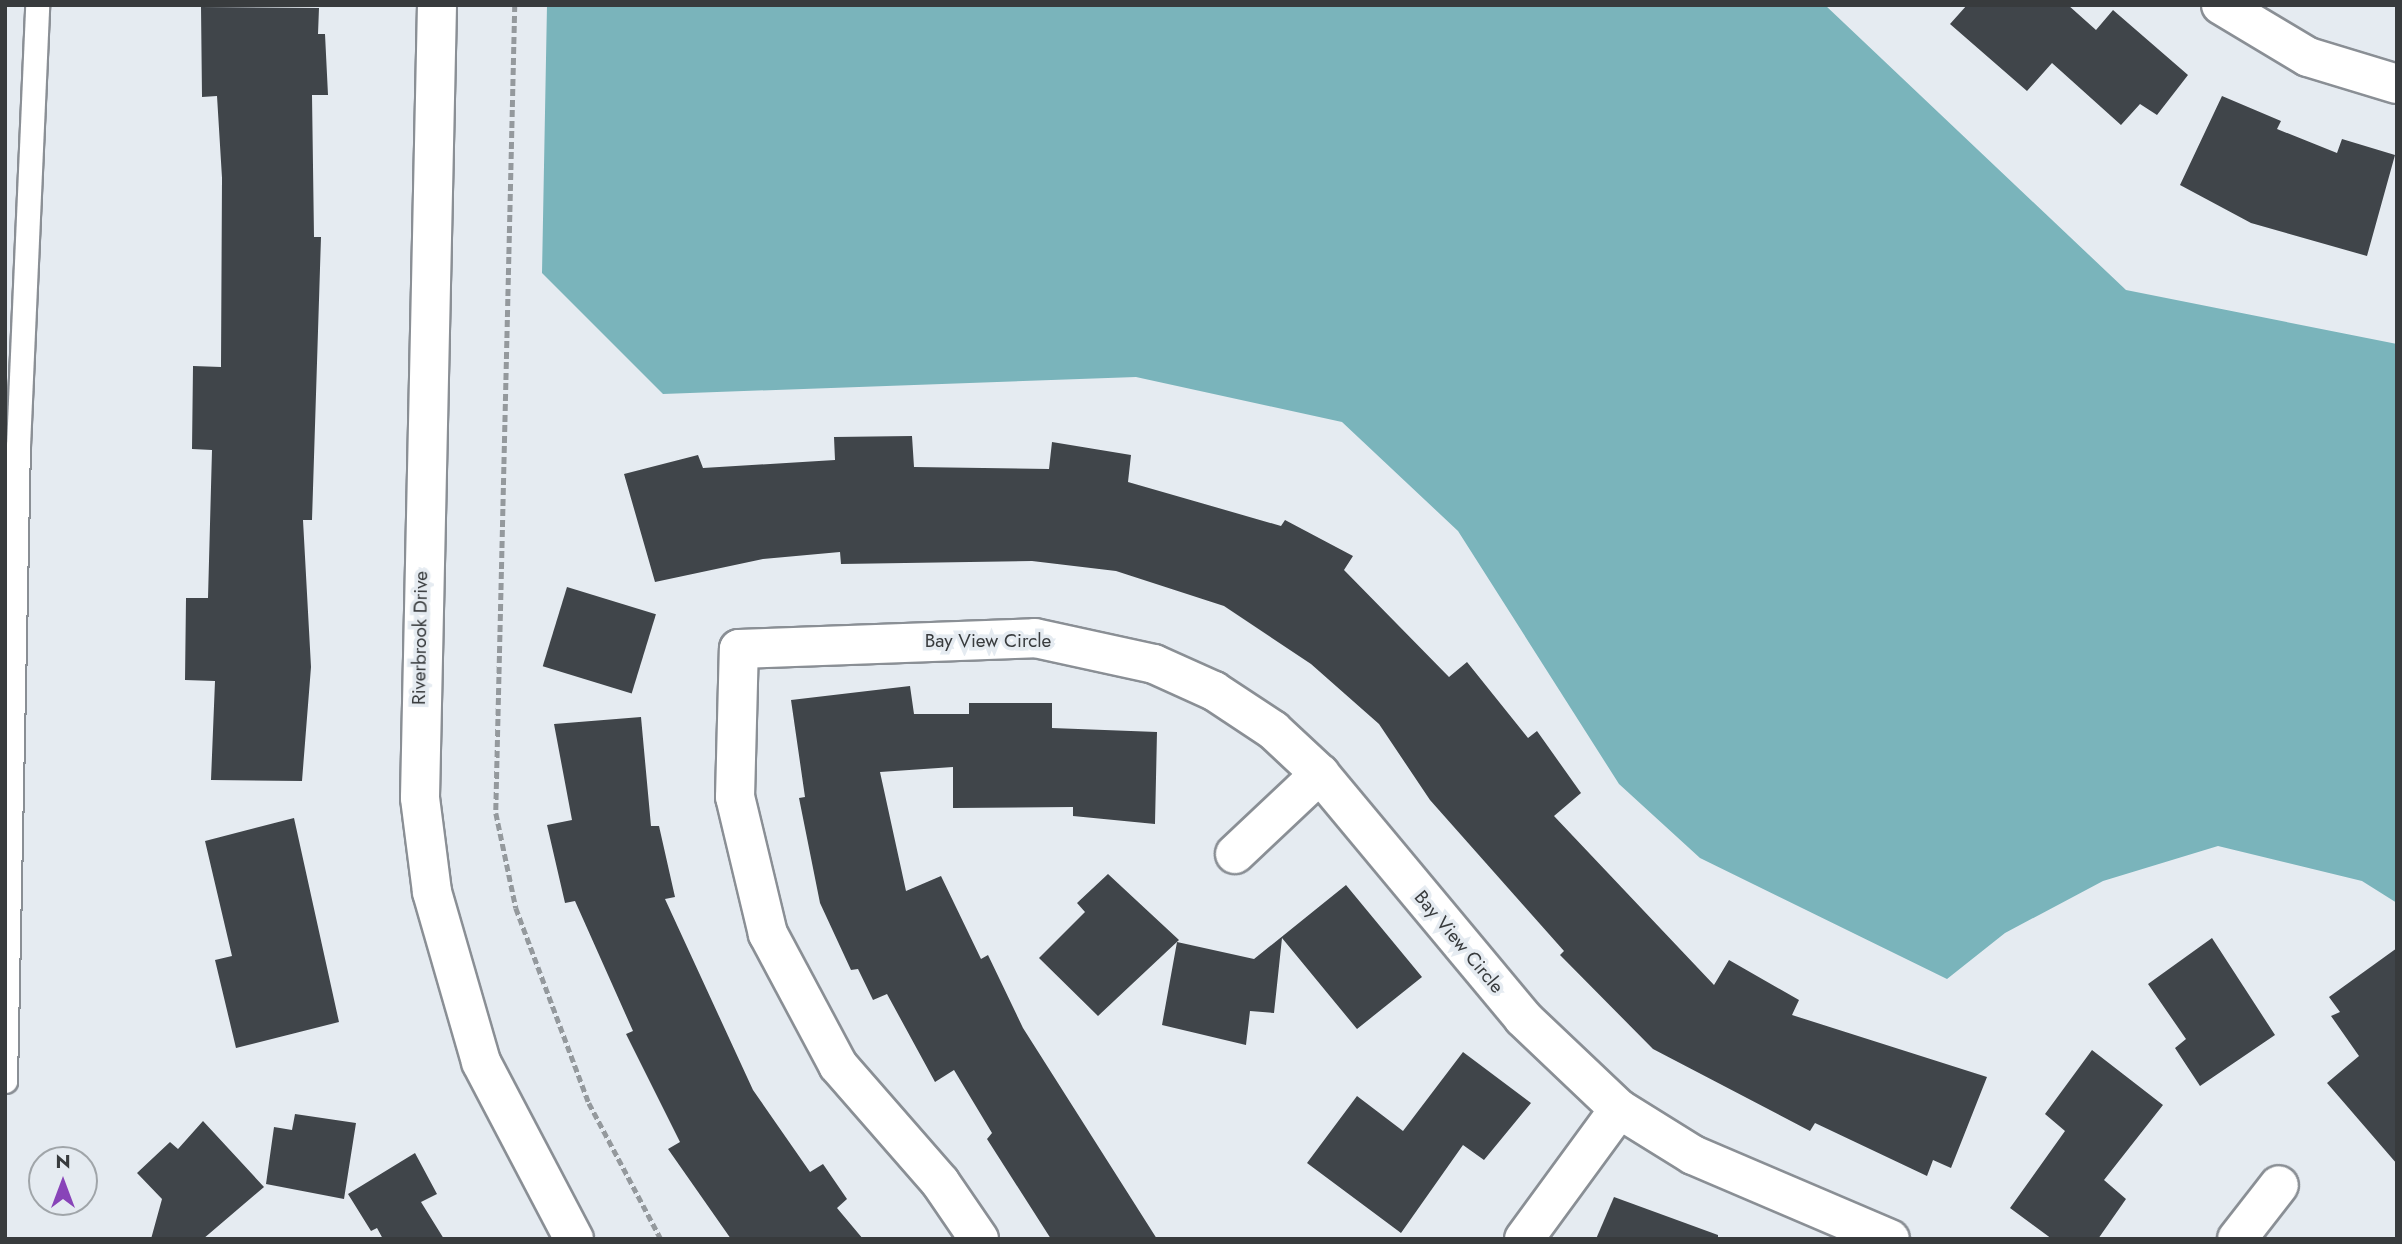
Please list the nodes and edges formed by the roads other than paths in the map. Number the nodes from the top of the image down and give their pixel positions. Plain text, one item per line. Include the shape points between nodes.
1 (37, 5) edge
2 (437, 5) edge
3 (2221, 5) edge
4 (2397, 84) edge
5 (1320, 774) junction
6 (1235, 854) dead end
7 (5, 1081) edge
8 (1619, 1109) junction
9 (2278, 1185) dead end
10 (574, 1239) edge
11 (979, 1239) edge
12 (1524, 1239) edge
13 (1890, 1239) edge
14 (2237, 1239) edge

1 - 7 lane via 18,446
2 - 10 street, Riverbrook Drive via 420,798 432,892 481,1062
3 - 4 street via 2308,57
5 - 6 street
5 - 8 street, Bay View Circle via 1523,1018
5 - 11 street, Bay View Circle via 1273,730 1214,691 1095,646 982,637 739,649 735,797 768,934 838,1065 940,1182
8 - 12 street
8 - 13 street, Bay View Circle via 1693,1154
9 - 14 street

